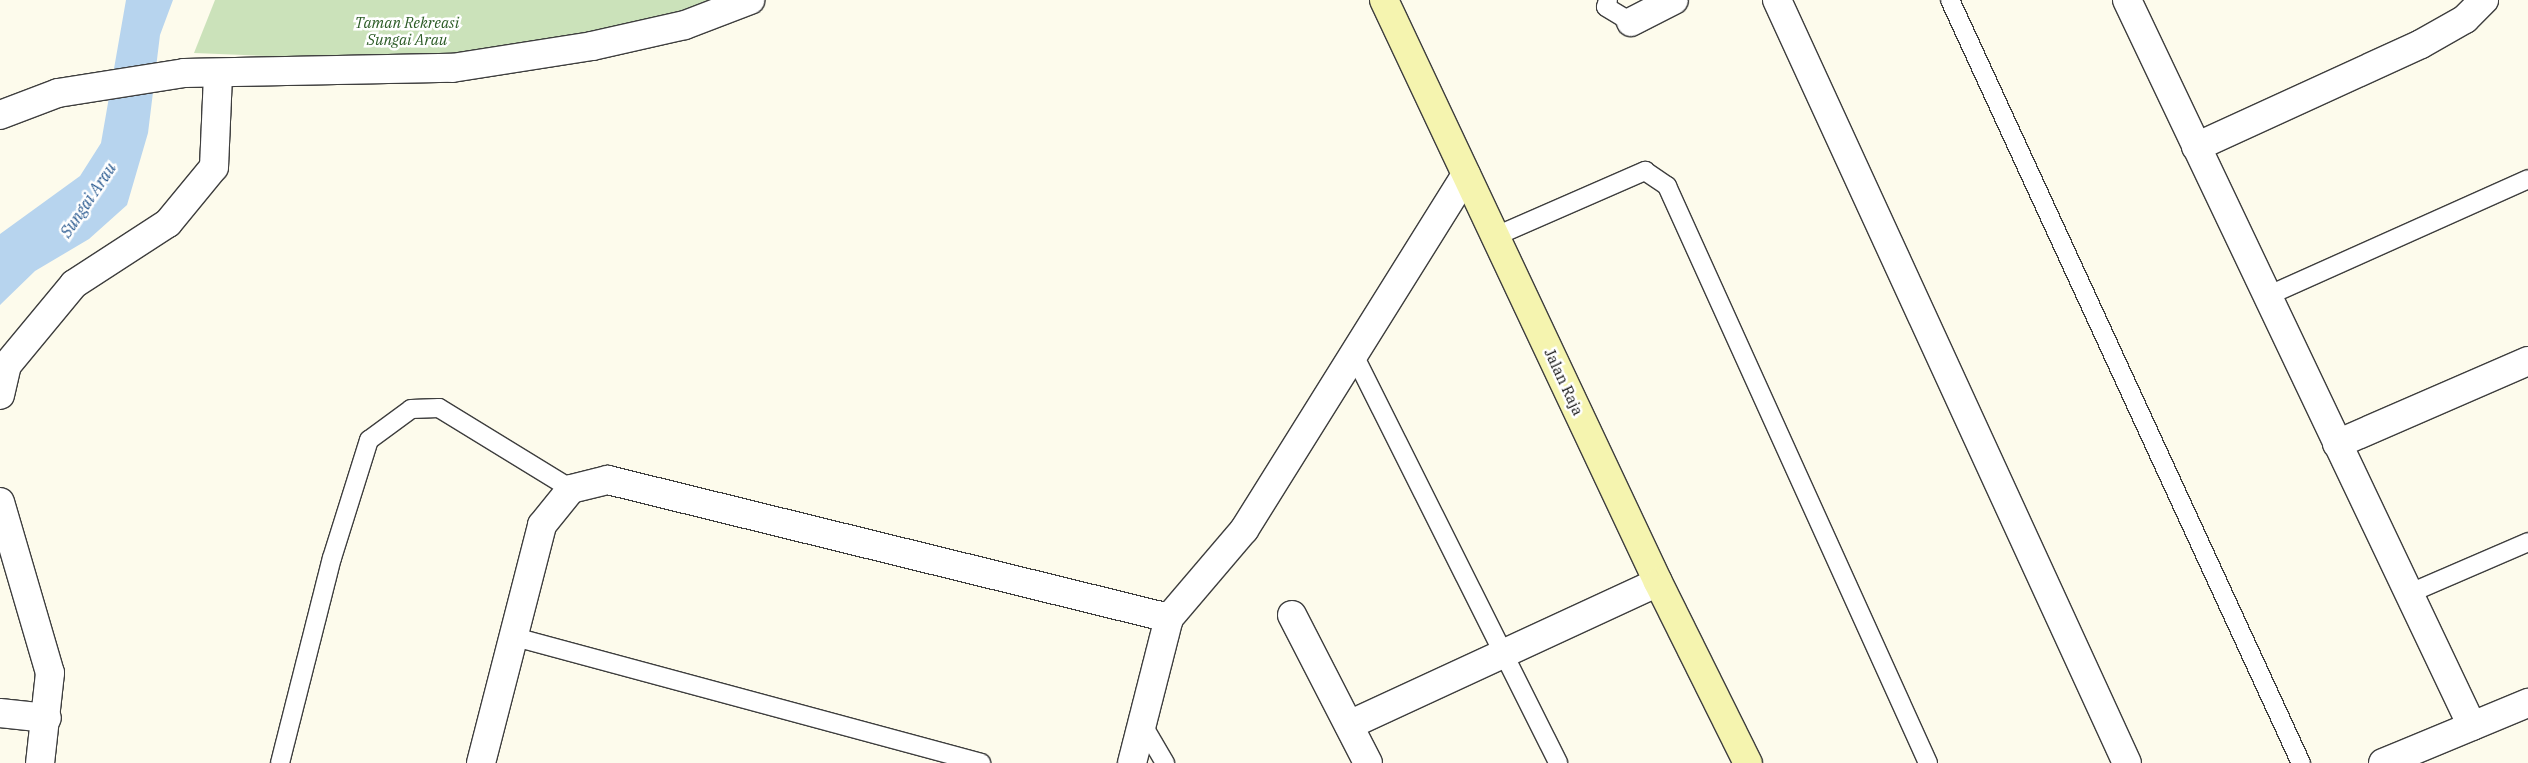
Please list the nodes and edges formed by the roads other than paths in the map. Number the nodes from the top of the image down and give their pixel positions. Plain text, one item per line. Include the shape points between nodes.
1 (750, 0) edge
2 (1384, 0) edge
3 (1608, 0) edge
4 (1674, 0) edge
5 (1777, 0) edge
6 (1950, 0) edge
7 (2127, 0) edge
8 (2484, 0) edge
9 (1631, 22) joint
10 (218, 75) junction
11 (0, 115) edge
12 (2196, 147) junction
13 (1466, 175) junction
14 (2528, 179) edge
15 (1496, 236) junction
16 (2267, 296) junction
17 (1354, 355) junction
18 (2528, 361) edge
19 (0, 395) edge
20 (2337, 444) junction
21 (571, 489) junction
22 (0, 502) edge
23 (2528, 542) edge
24 (1658, 582) junction
25 (2408, 594) junction
26 (1292, 615) dead end
27 (1169, 618) junction
28 (511, 636) junction
29 (1506, 651) junction
30 (2528, 703) edge
31 (8, 714) edge
32 (47, 718) junction
33 (1350, 725) junction
34 (2472, 726) junction
35 (1144, 727) junction
36 (40, 763) edge
37 (280, 763) edge
38 (481, 763) edge
39 (981, 763) edge
40 (1132, 763) edge
41 (1165, 763) edge
42 (1368, 763) edge
43 (1558, 763) edge
44 (1748, 763) edge
45 (1928, 763) edge
46 (2128, 763) edge
47 (2301, 763) edge
48 (2384, 763) edge

1 - 10 street via 685,25 592,46 452,68
2 - 13 street, Jalan Raja
3 - 9 lane via 1606,7
4 - 9 street
5 - 46 street
6 - 47 lane
7 - 12 street
8 - 12 street via 2466,19 2421,44
10 - 11 street via 184,73 58,93
10 - 19 street via 214,167 168,223 74,284 7,365
12 - 16 street
13 - 15 street, Jalan Raja
13 - 17 street
14 - 16 lane
15 - 24 street, Jalan Raja
15 - 45 lane via 1645,171 1667,186
16 - 20 street
17 - 27 street via 1244,530
17 - 29 lane
18 - 20 street
20 - 25 street
21 - 27 street via 608,480
21 - 28 street via 542,525
21 - 37 lane via 439,408 411,409 369,440 332,558
22 - 32 street via 50,673
23 - 25 lane
24 - 29 street
24 - 44 street, Jalan Raja
25 - 34 street
26 - 33 street
27 - 35 street
28 - 38 street
28 - 39 lane
29 - 33 street
29 - 43 lane
30 - 34 street
31 - 32 street
32 - 36 street
33 - 42 street
34 - 48 street
35 - 40 street
35 - 41 lane

